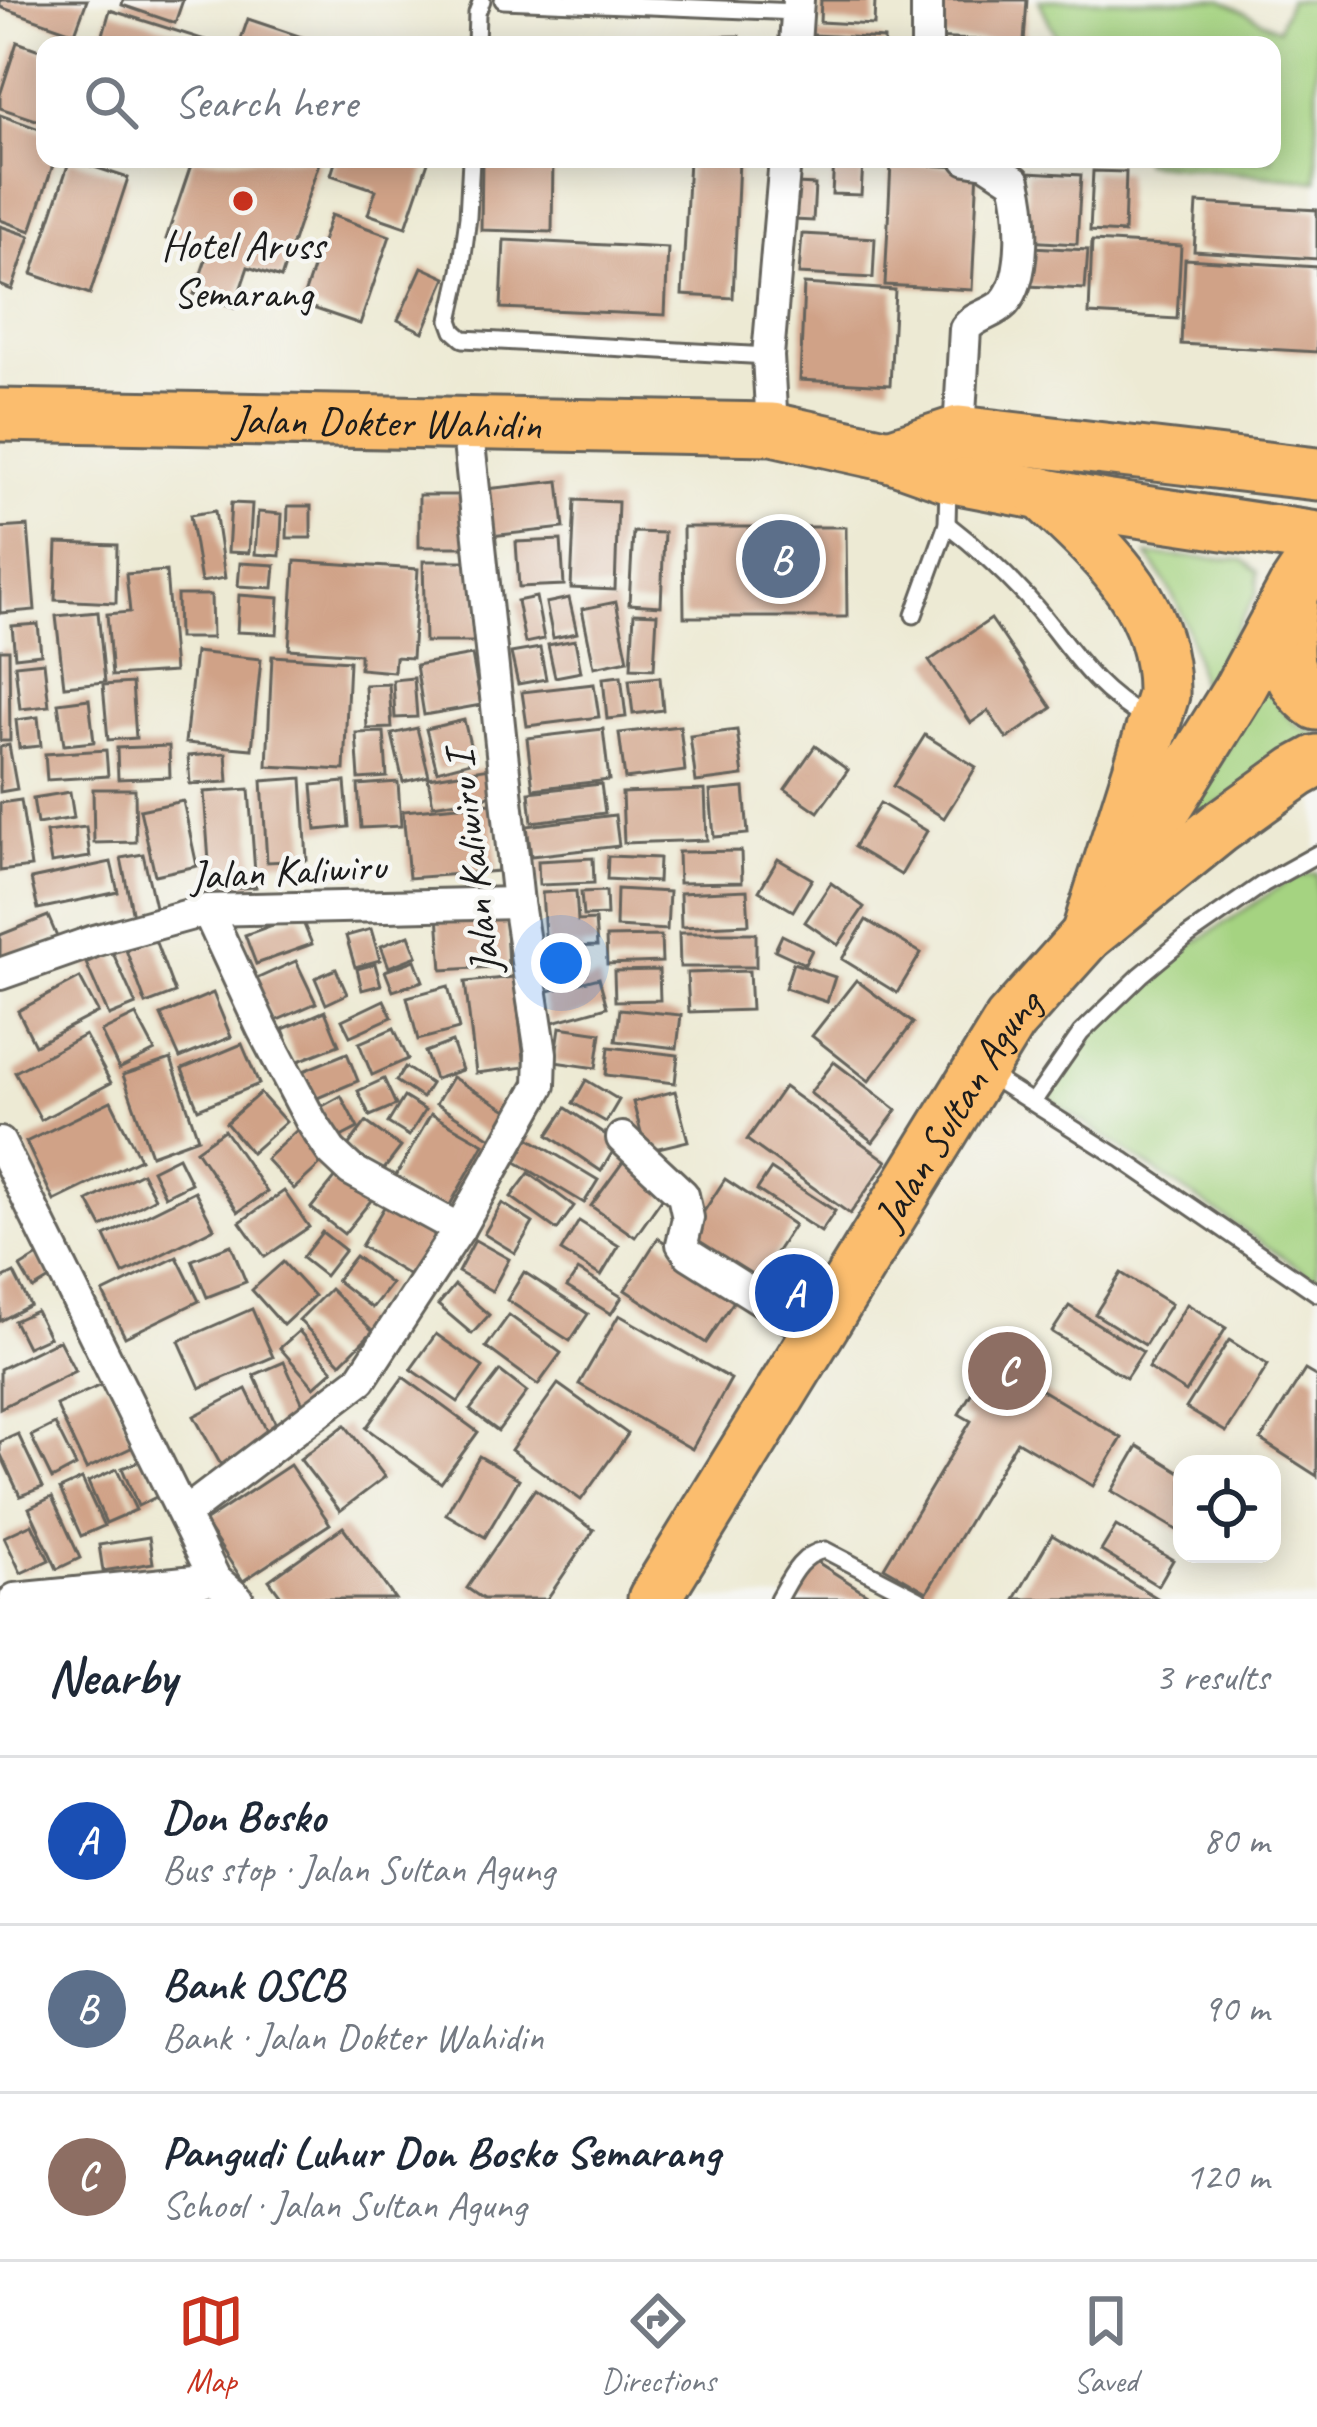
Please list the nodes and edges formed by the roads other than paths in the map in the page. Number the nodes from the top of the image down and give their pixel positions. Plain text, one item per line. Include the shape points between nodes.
1 (482, 0) edge
2 (503, 0) edge
3 (927, 0) edge
4 (798, 6) edge
5 (476, 36) edge
6 (796, 36) edge
7 (927, 36) edge
8 (471, 168) edge
9 (784, 168) edge
10 (995, 168) edge
11 (768, 356) junction
12 (0, 415) edge
13 (467, 424) junction
14 (772, 429) junction
15 (1317, 474) edge
16 (952, 478) junction
17 (1041, 493) junction
18 (1317, 538) edge
19 (1305, 572) edge
20 (914, 615) dead end
21 (1317, 704) edge
22 (1153, 722) junction
23 (1317, 761) edge
24 (1317, 854) edge
25 (518, 903) junction
26 (207, 910) junction
27 (1087, 935) junction
28 (0, 974) edge
29 (979, 1069) junction
30 (1033, 1102) junction
31 (622, 1138) dead end
32 (0, 1143) edge
33 (459, 1229) junction
34 (1317, 1293) edge
35 (818, 1335) junction
36 (184, 1514) junction
37 (227, 1589) edge
38 (15, 1599) edge
39 (654, 1599) edge
40 (778, 1599) edge
41 (919, 1599) edge

1 - 5 lane
2 - 4 lane
3 - 7 street
4 - 6 street
8 - 11 lane via 450,320 463,339
9 - 11 street
10 - 16 street via 1016,181 1022,207 1018,275 1001,307 965,329
11 - 14 street
12 - 13 highway, Jalan Dokter Wahidin
13 - 14 highway, Jalan Dokter Wahidin
13 - 25 street, Jalan Kaliwiru I
14 - 16 highway, Jalan Dokter Wahidin via 889,454
15 - 16 highway, Jalan Dokter Wahidin
16 - 17 highway, Jalan Dokter Wahidin
16 - 20 lane
16 - 22 lane via 1022,592 1080,665 1120,704
17 - 18 highway, Jalan Dokter Wahidin
17 - 22 highway via 1122,574 1142,606 1164,664
19 - 21 highway via 1287,664 1291,680
19 - 27 highway, Jalan Sultan Agung
22 - 27 highway
23 - 27 highway, Jalan Sultan Agung
24 - 30 lane via 1141,975 1081,1033
25 - 26 street, Jalan Kaliwiru
25 - 33 street, Jalan Kaliwiru I via 540,1084
26 - 28 street, Jalan Kaliwiru
26 - 33 street via 331,1151
27 - 29 highway, Jalan Sultan Agung
29 - 30 lane
29 - 35 highway, Jalan Sultan Agung
30 - 34 lane
31 - 35 street via 683,1195 689,1254
32 - 36 street
33 - 36 street, Jalan Kaliwiru I via 361,1379
35 - 39 highway, Jalan Sultan Agung
36 - 37 street
37 - 38 street
40 - 41 lane via 800,1564 826,1550

